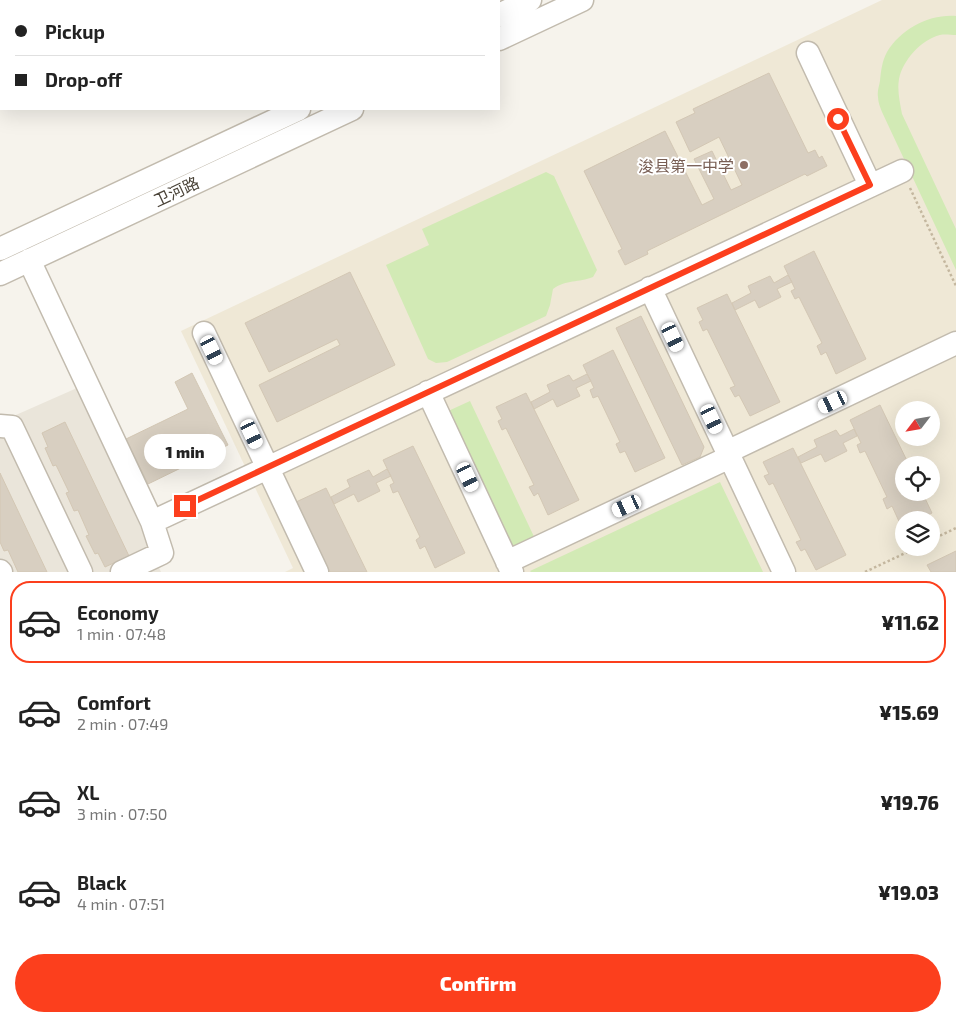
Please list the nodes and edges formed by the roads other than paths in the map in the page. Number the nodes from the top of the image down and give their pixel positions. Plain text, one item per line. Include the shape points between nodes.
1 (530, 0) edge
2 (582, 0) edge
3 (505, 8) edge
4 (500, 40) edge
5 (808, 53) dead end
6 (297, 110) edge
7 (350, 110) edge
8 (902, 171) road end
9 (870, 185) junction
10 (0, 249) edge
11 (29, 260) junction
12 (0, 274) edge
13 (650, 288) junction
14 (204, 333) dead end
15 (956, 343) edge
16 (428, 392) junction
17 (0, 426) edge
18 (729, 455) junction
19 (268, 467) junction
20 (152, 522) junction
21 (510, 567) edge
22 (81, 572) edge
23 (122, 572) edge
24 (317, 572) edge
25 (784, 572) edge

1 - 3 street
2 - 4 street
5 - 9 street
6 - 10 street, 卫河路
7 - 11 street, 卫河路
8 - 9 street
9 - 13 street
11 - 12 street, 卫河路
11 - 20 street
13 - 16 street
13 - 18 street
14 - 19 street
15 - 18 street
16 - 19 street
16 - 21 street
17 - 22 street via 12,427
18 - 21 street
18 - 25 street
19 - 20 street
19 - 24 street
20 - 23 street via 162,553

